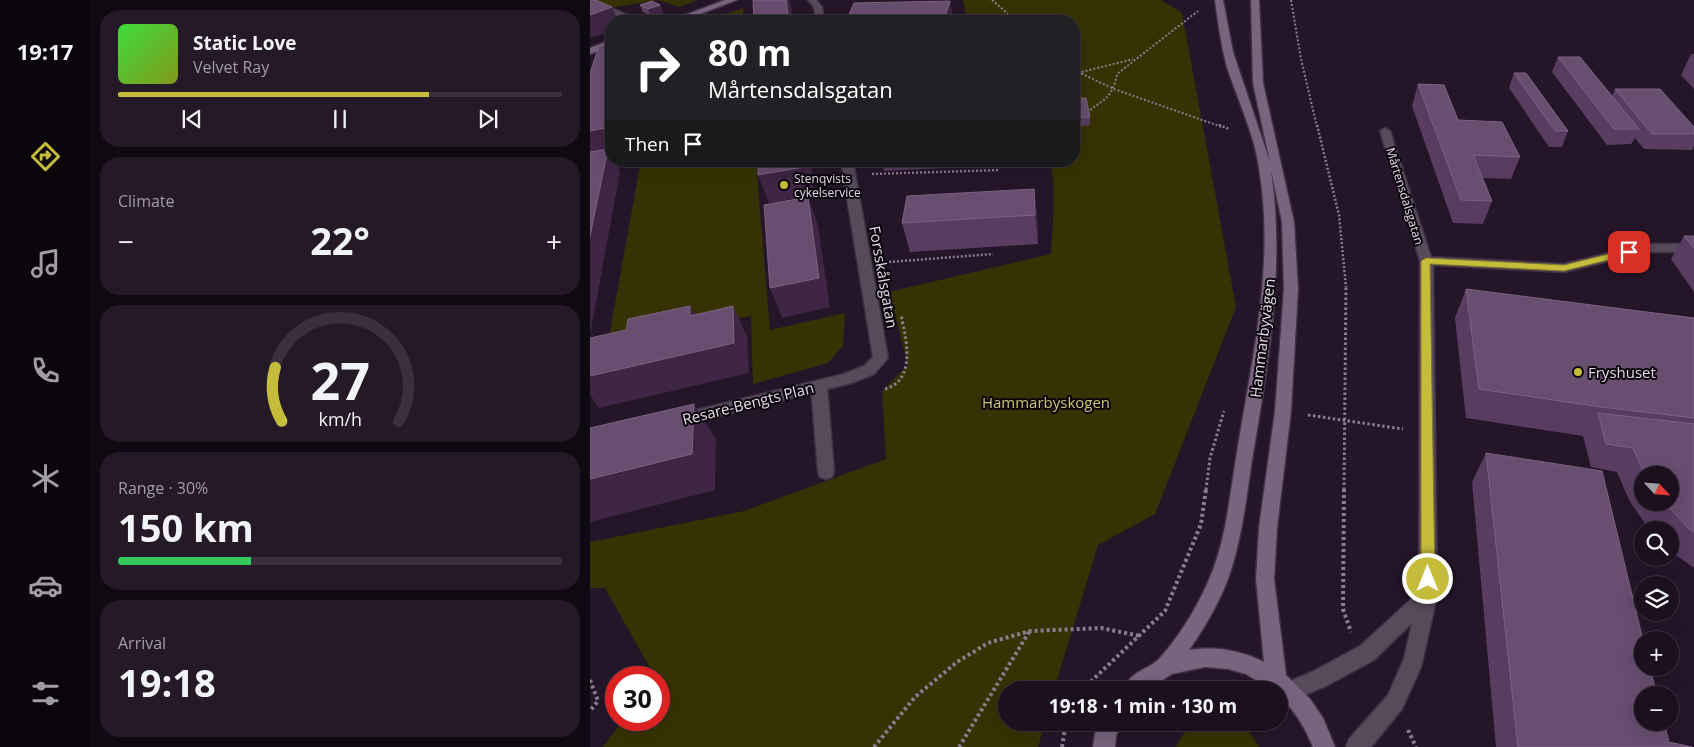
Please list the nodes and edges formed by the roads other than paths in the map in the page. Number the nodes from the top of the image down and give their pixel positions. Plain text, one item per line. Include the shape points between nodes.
1 (733, 0) edge
2 (812, 0) edge
3 (1219, 0) edge
4 (1255, 0) edge
5 (598, 6) edge
6 (620, 15) edge
7 (690, 15) edge
8 (819, 15) edge
9 (605, 45) edge
10 (600, 47) junction
11 (590, 51) edge
12 (590, 62) edge
13 (1385, 132) dead end
14 (848, 167) edge
15 (1694, 248) edge
16 (1426, 261) junction
17 (847, 379) joint
18 (819, 386) junction
19 (667, 422) edge
20 (826, 472) dead end
21 (1428, 596) junction
22 (1166, 665) junction
23 (1142, 681) edge
24 (1277, 681) edge
25 (1282, 681) edge
26 (1288, 684) edge
27 (1288, 691) edge
28 (1108, 731) edge
29 (1104, 747) edge
30 (1324, 747) edge
31 (1357, 747) edge

1 - 7 main road
2 - 8 street
3 - 22 main road, Hammarbyvägen via 1228,52 1264,166 1272,218 1270,288 1236,508 1222,569 1202,612
4 - 25 main road, Hammarbyvägen via 1258,83 1288,222 1291,289 1283,411 1265,579
5 - 6 street
9 - 10 main road
10 - 11 main road
10 - 12 main road
13 - 16 street, Mårtensdalsgatan
14 - 17 street, Forsskålsgatan via 881,358 869,370
15 - 16 street, Mårtensdalsgatan via 1646,248 1564,268
16 - 21 street, Mårtensdalsgatan
17 - 18 street, Resare-Bengts Plan
18 - 19 street, Resare-Bengts Plan
18 - 20 street
21 - 26 street via 1367,653 1320,679
21 - 31 street, Mårtensdalsgatan via 1414,660 1395,702
22 - 23 main road, Hammarbyvägen
22 - 24 main road, Hammarbyvägen via 1194,658 1222,657 1250,664
27 - 30 main road, Hammarbyvägen via 1310,715
28 - 29 main road

